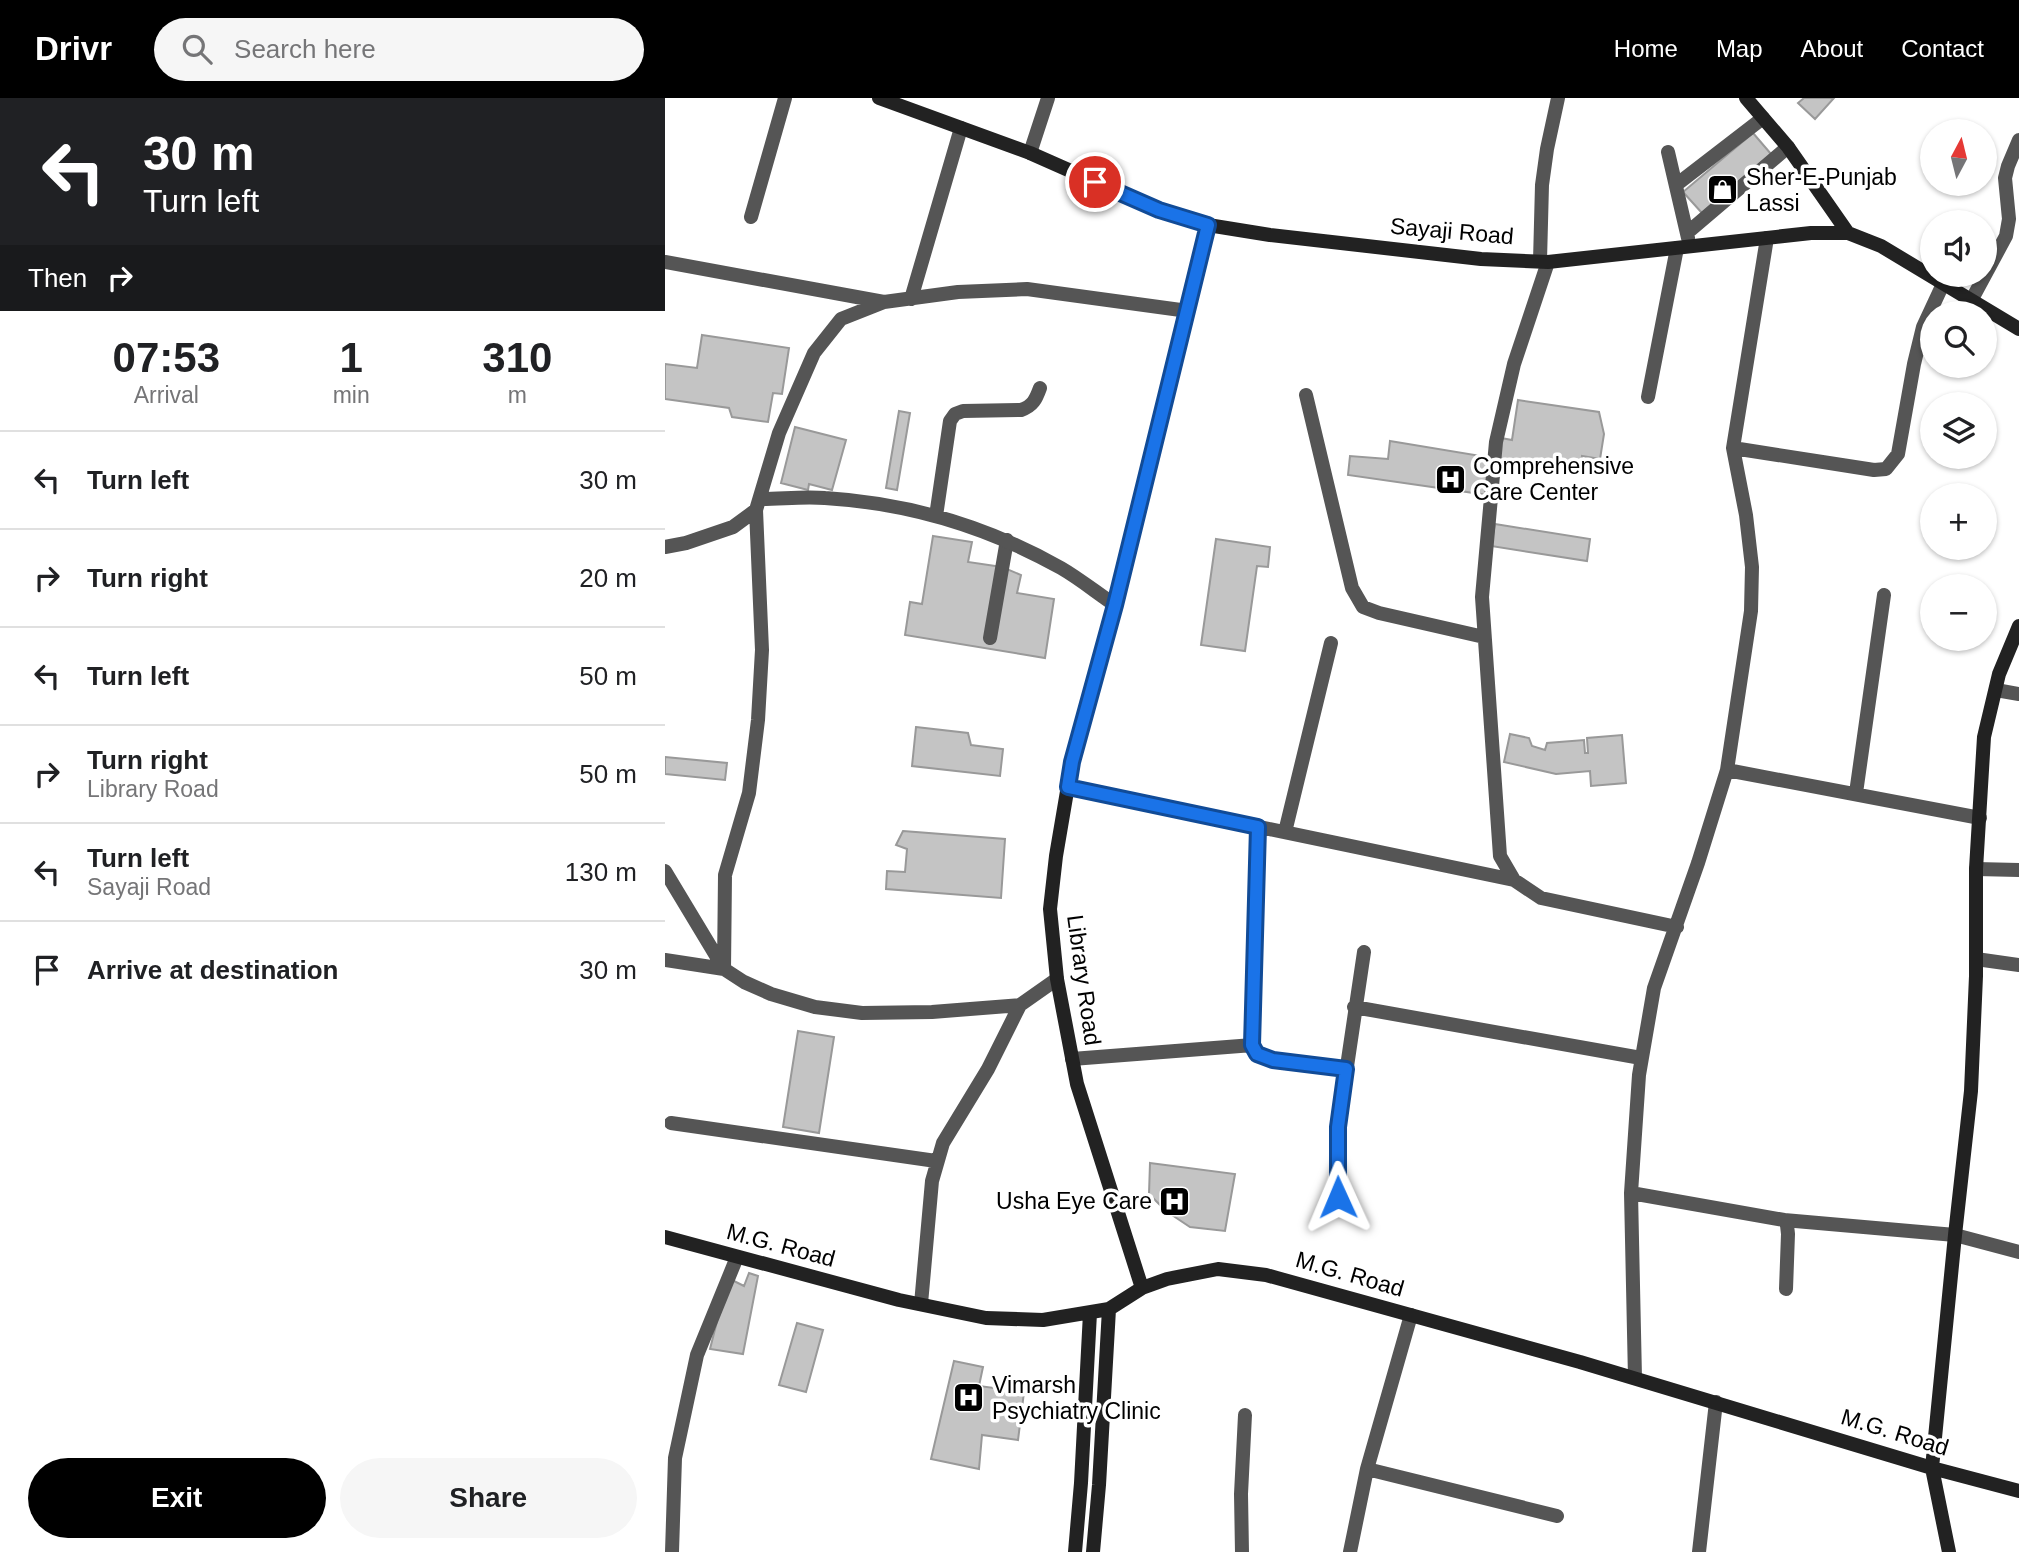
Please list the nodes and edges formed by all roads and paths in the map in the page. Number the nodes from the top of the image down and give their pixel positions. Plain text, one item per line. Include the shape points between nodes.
1 (785, 98) edge
2 (879, 98) edge
3 (1048, 98) edge
4 (1558, 98) edge
5 (1746, 98) edge
6 (1763, 118) junction
7 (961, 128) junction
8 (2019, 140) edge
9 (1788, 147) junction
10 (1668, 152) dead end
11 (1030, 153) junction
12 (1676, 186) junction
13 (2013, 202) edge
14 (751, 217) dead end
15 (1208, 225) junction
16 (1848, 233) junction
17 (1767, 238) junction
18 (1684, 242) junction
19 (665, 262) edge
20 (1544, 262) junction
21 (1920, 270) edge
22 (1942, 287) edge
23 (1948, 287) edge
24 (911, 299) junction
25 (1971, 301) joint
26 (884, 302) junction
27 (1188, 311) junction
28 (1997, 316) edge
29 (2019, 328) edge
30 (1040, 388) dead end
31 (1306, 396) dead end
32 (1648, 397) dead end
33 (1733, 448) junction
34 (758, 504) junction
35 (936, 516) junction
36 (1007, 540) junction
37 (665, 547) edge
38 (1884, 595) dead end
39 (1115, 605) junction
40 (2019, 626) edge
41 (1484, 637) junction
42 (990, 638) dead end
43 (1331, 643) dead end
44 (1996, 690) junction
45 (2019, 694) edge
46 (1727, 770) junction
47 (1068, 787) junction
48 (1856, 793) junction
49 (1980, 818) junction
50 (1258, 827) junction
51 (1285, 832) junction
52 (1976, 869) junction
53 (2019, 870) edge
54 (665, 872) edge
55 (1514, 880) junction
56 (1677, 926) junction
57 (1364, 952) dead end
58 (1976, 958) junction
59 (665, 960) edge
60 (2019, 965) edge
61 (724, 969) junction
62 (1056, 979) junction
63 (1020, 1005) junction
64 (1354, 1007) junction
65 (1252, 1045) junction
66 (1641, 1058) junction
67 (1072, 1059) junction
68 (1346, 1069) junction
69 (671, 1123) dead end
70 (936, 1161) junction
71 (1631, 1193) junction
72 (1338, 1197) dead end
73 (1784, 1220) junction
74 (1955, 1235) junction
75 (665, 1237) edge
76 (2019, 1252) edge
77 (737, 1257) junction
78 (1142, 1288) junction
79 (1786, 1289) dead end
80 (921, 1304) junction
81 (1109, 1309) junction
82 (1090, 1313) junction
83 (1411, 1315) junction
84 (1635, 1378) junction
85 (1716, 1402) junction
86 (1245, 1415) dead end
87 (1932, 1468) junction
88 (1367, 1469) junction
89 (2019, 1491) edge
90 (1557, 1516) dead end
91 (671, 1552) edge
92 (1075, 1552) edge
93 (1093, 1552) edge
94 (1242, 1552) edge
95 (1350, 1552) edge
96 (1699, 1552) edge
97 (1949, 1552) edge

1 - 14 street
2 - 7 street, Sayaji Road
3 - 11 street
4 - 20 street via 1542,184
5 - 6 street
6 - 9 street
6 - 12 street
7 - 11 street, Sayaji Road
7 - 24 street
8 - 13 street via 2005,178
9 - 16 street
9 - 18 street
10 - 12 street
11 - 15 street, Sayaji Road via 1159,210
12 - 18 street
13 - 25 street via 2006,236
15 - 20 street, Sayaji Road
15 - 27 street, Library Road
16 - 17 street, Sayaji Road
16 - 21 street, Sayaji Road
17 - 18 street, Sayaji Road
17 - 33 street
18 - 20 street, Sayaji Road
18 - 32 street
19 - 26 street
20 - 41 street via 1496,442 1482,597
22 - 33 street via 1923,327 1898,454 1886,469
23 - 25 street, Sayaji Road
24 - 26 street
24 - 27 street via 1027,289
26 - 34 street via 841,320 814,353 779,433
27 - 39 street, Library Road
28 - 29 street, Sayaji Road
30 - 35 street via 1029,408 955,414 950,421
31 - 41 street via 1352,589 1363,607
33 - 46 street via 1752,567 1751,611
34 - 35 street via 824,498 886,504
34 - 37 street via 733,527
34 - 61 street via 762,650 758,720 749,793 725,875
35 - 36 street
36 - 39 street via 1063,569
36 - 42 street
38 - 48 street
39 - 47 street, Library Road
40 - 44 street
41 - 55 street via 1500,856
43 - 51 street
44 - 45 street
44 - 49 street via 1985,737
46 - 48 street
46 - 56 street
47 - 50 street
47 - 62 street, Library Road via 1050,909
48 - 49 street
49 - 52 street
50 - 51 street
50 - 65 street
51 - 55 street
52 - 53 street
52 - 58 street
54 - 61 street
55 - 56 street via 1541,898
56 - 66 street via 1654,988
57 - 64 street
58 - 60 street
58 - 74 street via 1971,1091
59 - 61 street
61 - 63 street via 771,994 815,1007 932,1012
62 - 63 street
62 - 67 street, Library Road
63 - 70 street
64 - 66 street
64 - 68 street
65 - 67 street
65 - 68 street via 1257,1054 1273,1060
66 - 71 street
67 - 78 street, Library Road
68 - 72 street via 1338,1127
69 - 70 street
70 - 80 street
71 - 73 street
71 - 84 street
73 - 74 street
73 - 79 street via 1788,1234
74 - 76 street
74 - 87 street
75 - 77 street, M.G. Road
77 - 80 street, M.G. Road
77 - 91 street via 697,1355 675,1458
78 - 81 street, M.G. Road
78 - 83 street, M.G. Road via 1218,1269 1266,1275
80 - 82 street, M.G. Road via 986,1318 1043,1320
81 - 82 street, M.G. Road
81 - 93 street
82 - 92 street
83 - 84 street, M.G. Road
83 - 88 street
84 - 85 street, M.G. Road
85 - 87 street, M.G. Road
85 - 96 street
86 - 94 street
87 - 89 street, M.G. Road
87 - 97 street
88 - 90 street
88 - 95 street

